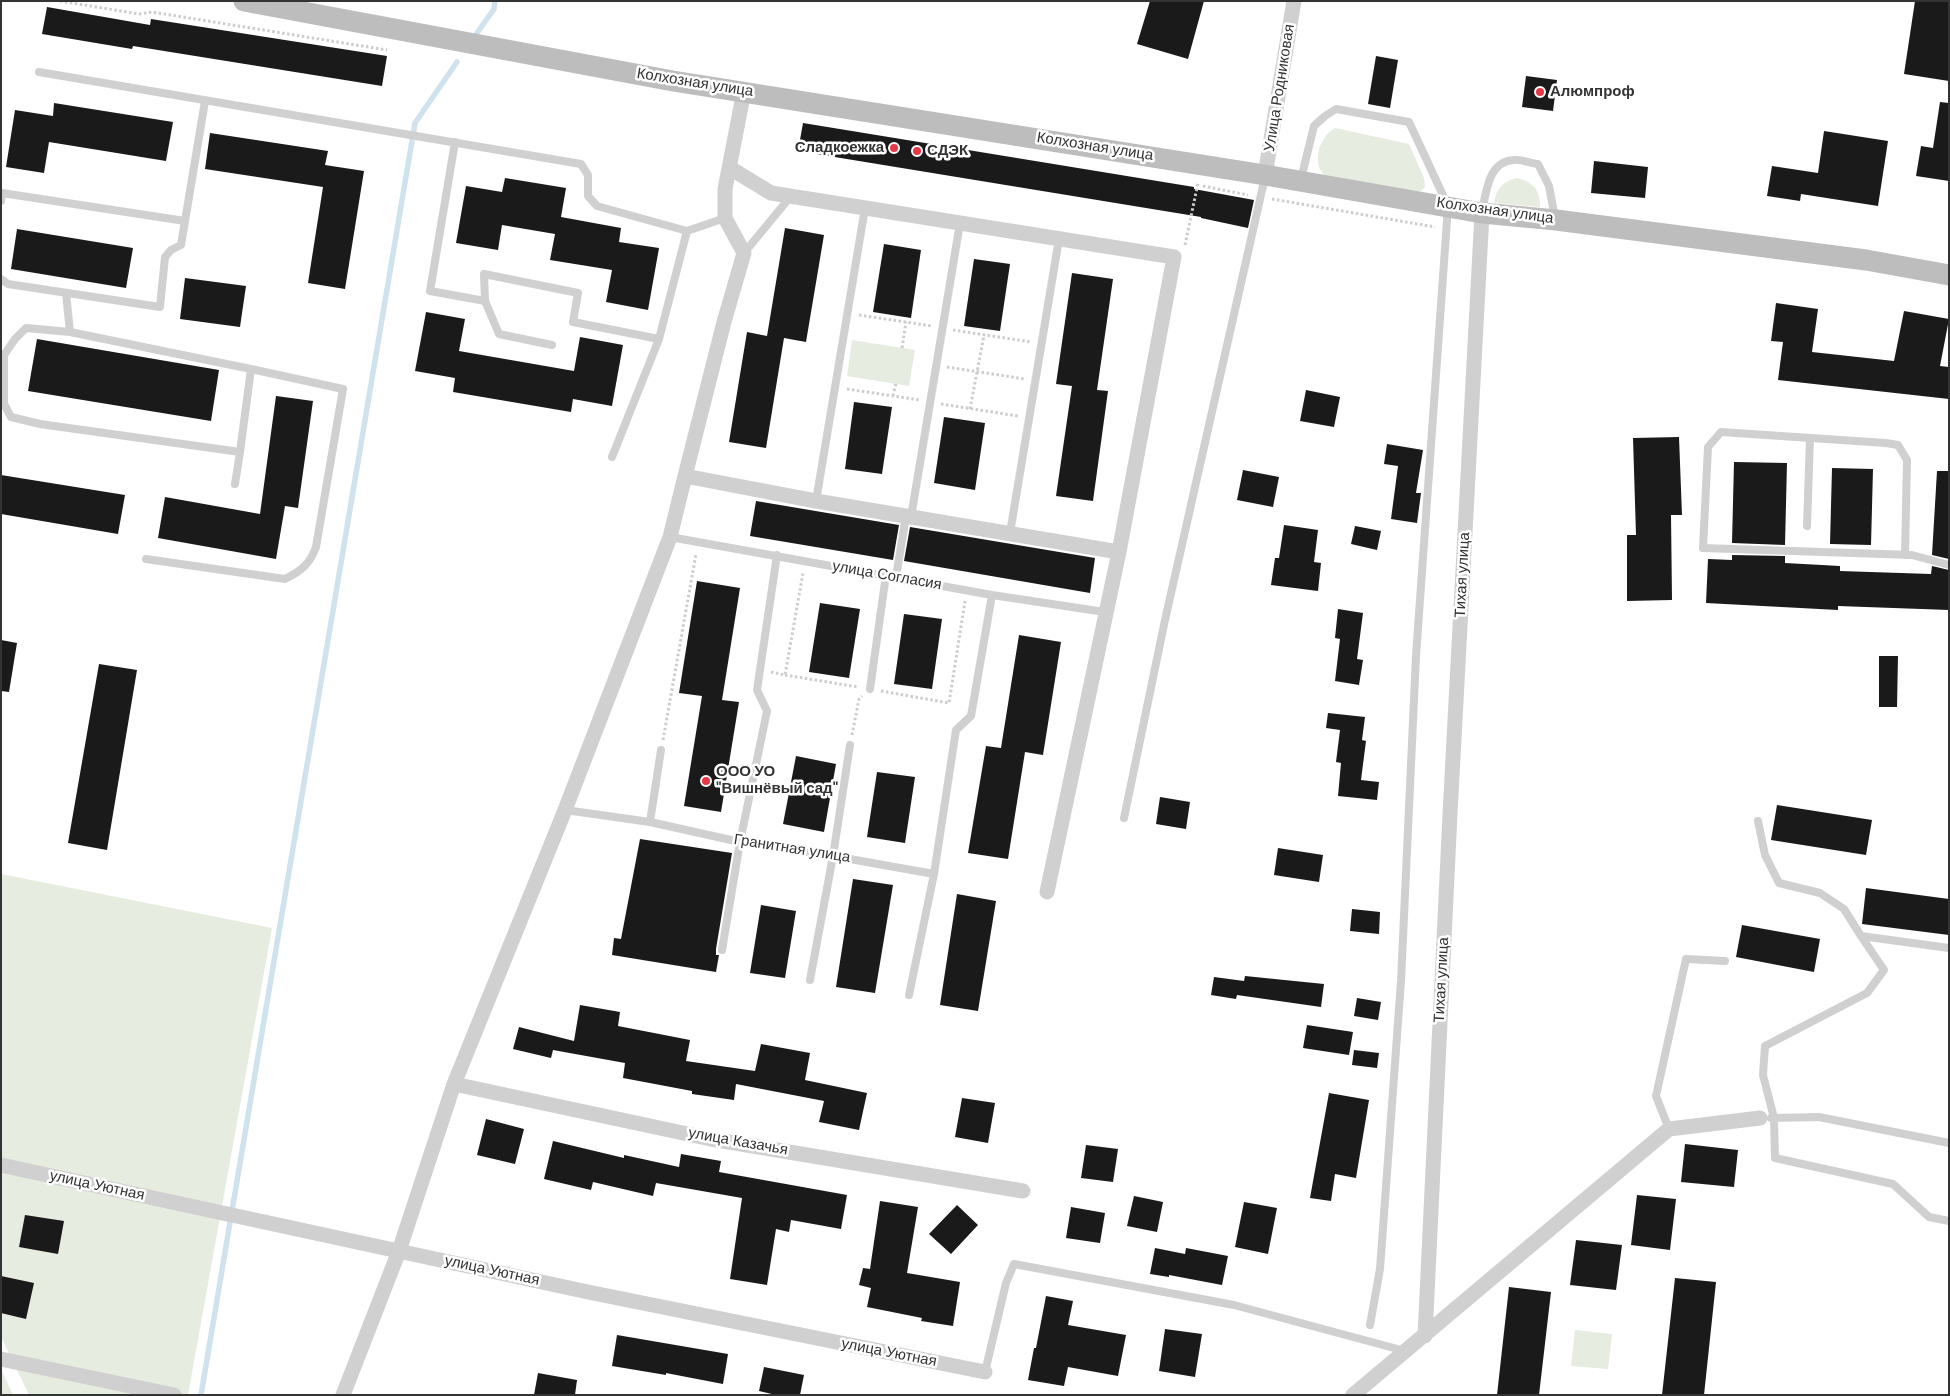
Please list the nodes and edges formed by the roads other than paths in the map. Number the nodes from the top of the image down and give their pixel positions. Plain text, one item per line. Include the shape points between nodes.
1 (244, 1) edge
2 (1294, 1) edge
3 (39, 72) dead end
4 (744, 91) junction
5 (204, 101) junction
6 (455, 142) junction
7 (730, 168) junction
8 (1265, 175) junction
9 (1301, 181) junction
10 (791, 196) junction
11 (1, 201) edge
12 (1448, 206) junction
13 (865, 208) junction
14 (1482, 213) junction
15 (725, 218) junction
16 (1556, 220) junction
17 (185, 221) junction
18 (960, 223) junction
19 (686, 231) junction
20 (1059, 239) junction
21 (744, 253) junction
22 (1949, 276) edge
23 (1, 279) edge
24 (66, 293) junction
25 (484, 301) junction
26 (70, 332) junction
27 (658, 339) junction
28 (552, 345) dead end
29 (252, 369) junction
30 (1810, 438) junction
31 (240, 452) junction
32 (612, 457) dead end
33 (685, 476) junction
34 (235, 484) dead end
35 (816, 500) junction
36 (908, 516) junction
37 (1807, 526) dead end
38 (1010, 533) junction
39 (670, 537) junction
40 (1119, 552) junction
41 (777, 555) junction
42 (1905, 555) junction
43 (146, 560) dead end
44 (1949, 566) edge
45 (886, 575) junction
46 (896, 577) junction
47 (992, 595) junction
48 (1105, 612) junction
49 (870, 689) road end
50 (850, 745) road end
51 (661, 750) road end
52 (565, 810) junction
53 (1124, 818) dead end
54 (1758, 821) dead end
55 (650, 822) junction
56 (740, 842) junction
57 (833, 856) junction
58 (934, 874) junction
59 (1047, 892) dead end
60 (1861, 936) junction
61 (1949, 948) edge
62 (722, 950) dead end
63 (1725, 961) dead end
64 (810, 980) dead end
65 (909, 995) dead end
66 (454, 1084) junction
67 (1767, 1118) junction
68 (1669, 1129) junction
69 (1949, 1143) edge
70 (1, 1165) edge
71 (1024, 1191) dead end
72 (1949, 1221) edge
73 (399, 1251) junction
74 (1370, 1325) dead end
75 (1425, 1336) junction
76 (1406, 1352) junction
77 (1, 1359) edge
78 (985, 1372) joint
79 (174, 1395) edge
80 (343, 1395) edge
81 (1353, 1395) edge

1 - 4 street, Колхозная улица via 673,81
2 - 8 street, Улица Родниковая
3 - 5 lane
4 - 7 street
4 - 8 street, Колхозная улица
5 - 6 lane
5 - 17 lane
6 - 19 lane via 581,164 588,176 588,196 597,206
6 - 25 lane via 430,291
7 - 10 street via 771,193
7 - 15 street via 725,189
8 - 9 street, Колхозная улица
8 - 53 lane
9 - 12 street, Колхозная улица
9 - 12 lane via 1314,126 1325,116 1336,109 1378,115 1408,122
10 - 13 street
10 - 21 lane
11 - 17 lane via 2,193
12 - 14 street, Колхозная улица
12 - 74 lane via 1416,656 1401,981 1380,1269
13 - 18 street
13 - 35 lane
14 - 16 street, Колхозная улица
14 - 16 lane via 1490,176 1502,163 1514,160 1538,164 1549,186
14 - 75 street, Тихая улица
15 - 19 lane
15 - 21 street
16 - 22 street, Колхозная улица via 1866,260
17 - 24 lane via 181,245 165,257 160,307
18 - 20 street
18 - 36 lane
19 - 27 lane
20 - 38 lane
20 - 40 street via 1174,258
21 - 33 street
23 - 24 lane via 8,284
24 - 26 lane
25 - 27 lane via 484,274 578,293 574,322
25 - 28 lane via 499,334
26 - 29 lane
26 - 31 lane via 26,328 14,339 4,355 4,404 12,417 40,424
27 - 32 lane
29 - 31 lane
29 - 43 lane via 343,389 311,561 300,572 285,579
30 - 37 lane
30 - 42 lane via 1898,445 1907,460
30 - 42 lane via 1721,432 1708,447 1703,548
31 - 34 lane
33 - 35 street
33 - 39 street
35 - 36 street
36 - 38 street
36 - 46 lane
38 - 40 street
39 - 41 lane, улица Согласия
39 - 52 street
40 - 48 street
41 - 45 lane, улица Согласия
41 - 56 lane via 757,690 767,710
42 - 44 lane
45 - 46 lane, улица Согласия
45 - 49 lane
46 - 47 lane, улица Согласия
47 - 48 lane, улица Согласия
47 - 58 lane via 971,716 956,730
48 - 59 street
50 - 57 lane
51 - 55 lane
52 - 55 lane, Гранитная улица
52 - 66 street
54 - 60 lane via 1765,855 1779,883 1820,892 1844,909
55 - 56 lane, Гранитная улица
56 - 57 lane, Гранитная улица
56 - 62 lane
57 - 58 lane, Гранитная улица
57 - 64 lane
58 - 65 lane
60 - 61 lane
60 - 67 lane via 1884,970 1868,993 1765,1046 1763,1075
63 - 68 lane via 1686,959 1656,1096
66 - 71 street, улица Казачья via 711,1139
66 - 73 street
67 - 68 street
67 - 69 lane via 1819,1117
67 - 72 lane via 1775,1158 1893,1184 1929,1218
68 - 75 street
70 - 73 street, улица Уютная
73 - 78 street, улица Уютная
73 - 80 street
75 - 76 street
76 - 78 lane via 1234,1305 1014,1264 1006,1283
76 - 81 street
77 - 79 street

